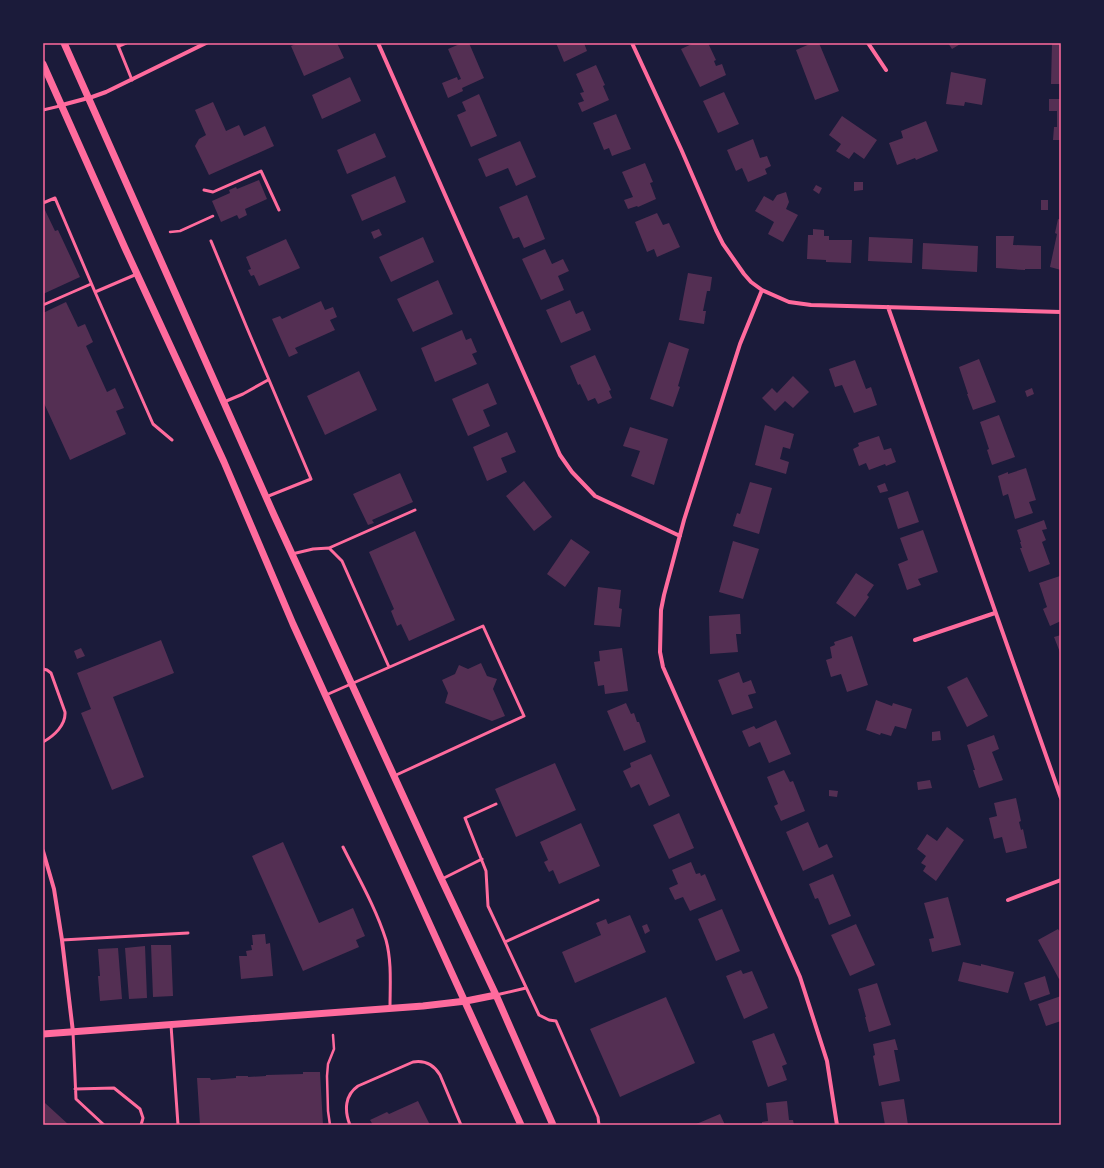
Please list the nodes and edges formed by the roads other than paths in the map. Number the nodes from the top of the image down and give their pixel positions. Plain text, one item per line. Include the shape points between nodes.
1 (64, 43) edge
2 (126, 43) edge
3 (206, 43) edge
4 (378, 43) edge
5 (632, 43) edge
6 (868, 43) edge
7 (118, 45) edge
8 (43, 64) edge
9 (886, 70) dead end
10 (132, 80) junction
11 (88, 98) junction
12 (62, 105) junction
13 (43, 110) edge
14 (204, 190) dead end
15 (43, 203) edge
16 (279, 210) dead end
17 (211, 241) dead end
18 (137, 274) junction
19 (91, 284) junction
20 (762, 290) junction
21 (95, 292) junction
22 (43, 305) edge
23 (888, 307) junction
24 (1061, 312) edge
25 (268, 380) junction
26 (224, 402) junction
27 (172, 440) dead end
28 (266, 497) junction
29 (415, 510) dead end
30 (680, 536) junction
31 (329, 548) junction
32 (292, 554) junction
33 (995, 613) junction
34 (915, 640) dead end
35 (390, 668) junction
36 (43, 669) edge
37 (352, 684) junction
38 (326, 696) junction
39 (43, 742) edge
40 (394, 776) junction
41 (1061, 798) edge
42 (496, 804) dead end
43 (343, 847) dead end
44 (43, 851) edge
45 (482, 859) junction
46 (441, 879) junction
47 (1061, 880) edge
48 (598, 900) dead end
49 (1008, 900) dead end
50 (188, 933) dead end
51 (62, 940) junction
52 (505, 942) junction
53 (526, 988) junction
54 (496, 994) junction
55 (466, 1001) junction
56 (390, 1008) junction
57 (171, 1025) junction
58 (73, 1032) junction
59 (43, 1034) edge
60 (75, 1089) junction
61 (104, 1125) edge
62 (141, 1125) edge
63 (178, 1125) edge
64 (350, 1125) edge
65 (461, 1125) edge
66 (521, 1125) edge
67 (552, 1125) edge
68 (599, 1125) edge
69 (837, 1125) edge

1 - 11 street
2 - 7 lane
3 - 10 street
4 - 30 street via 560,455 595,496
5 - 20 street via 723,244 744,274
6 - 9 street
7 - 10 lane
8 - 12 street
10 - 11 street
11 - 12 street
11 - 26 street
12 - 13 lane
12 - 18 street
14 - 16 lane via 213,192 261,172
15 - 19 lane via 55,198
17 - 25 lane
18 - 21 lane
18 - 38 street via 224,462
19 - 21 lane
19 - 22 lane
20 - 23 street via 789,302 811,305
20 - 30 street via 740,344
21 - 27 lane via 153,424
23 - 24 street
23 - 33 street
25 - 26 lane
25 - 28 lane via 311,479
26 - 28 street
28 - 32 street
29 - 31 lane
30 - 69 street via 661,610 660,652 663,667 800,977 827,1061
31 - 32 lane
31 - 35 lane via 342,561
32 - 37 street
33 - 34 street
33 - 41 street
35 - 37 lane
35 - 40 lane via 483,626 524,716
36 - 39 lane via 51,673 65,717 56,732
37 - 38 lane
37 - 40 street
38 - 55 street
40 - 46 street
42 - 45 lane via 465,818
43 - 56 lane via 386,941 390,962
44 - 51 street via 54,889
45 - 46 lane
45 - 52 lane via 488,881 488,906
46 - 54 street
47 - 49 street
48 - 52 lane
50 - 51 lane
51 - 58 street
52 - 53 lane
53 - 54 lane
53 - 68 lane via 539,1015 556,1021 598,1117
54 - 55 street
54 - 67 street
55 - 56 street
55 - 66 street
56 - 57 street
57 - 58 street
57 - 63 lane
58 - 59 street
58 - 60 lane
60 - 61 lane via 76,1099
60 - 62 lane via 114,1088 140,1109 143,1118
64 - 65 lane via 347,1109 351,1091 420,1061 435,1068

